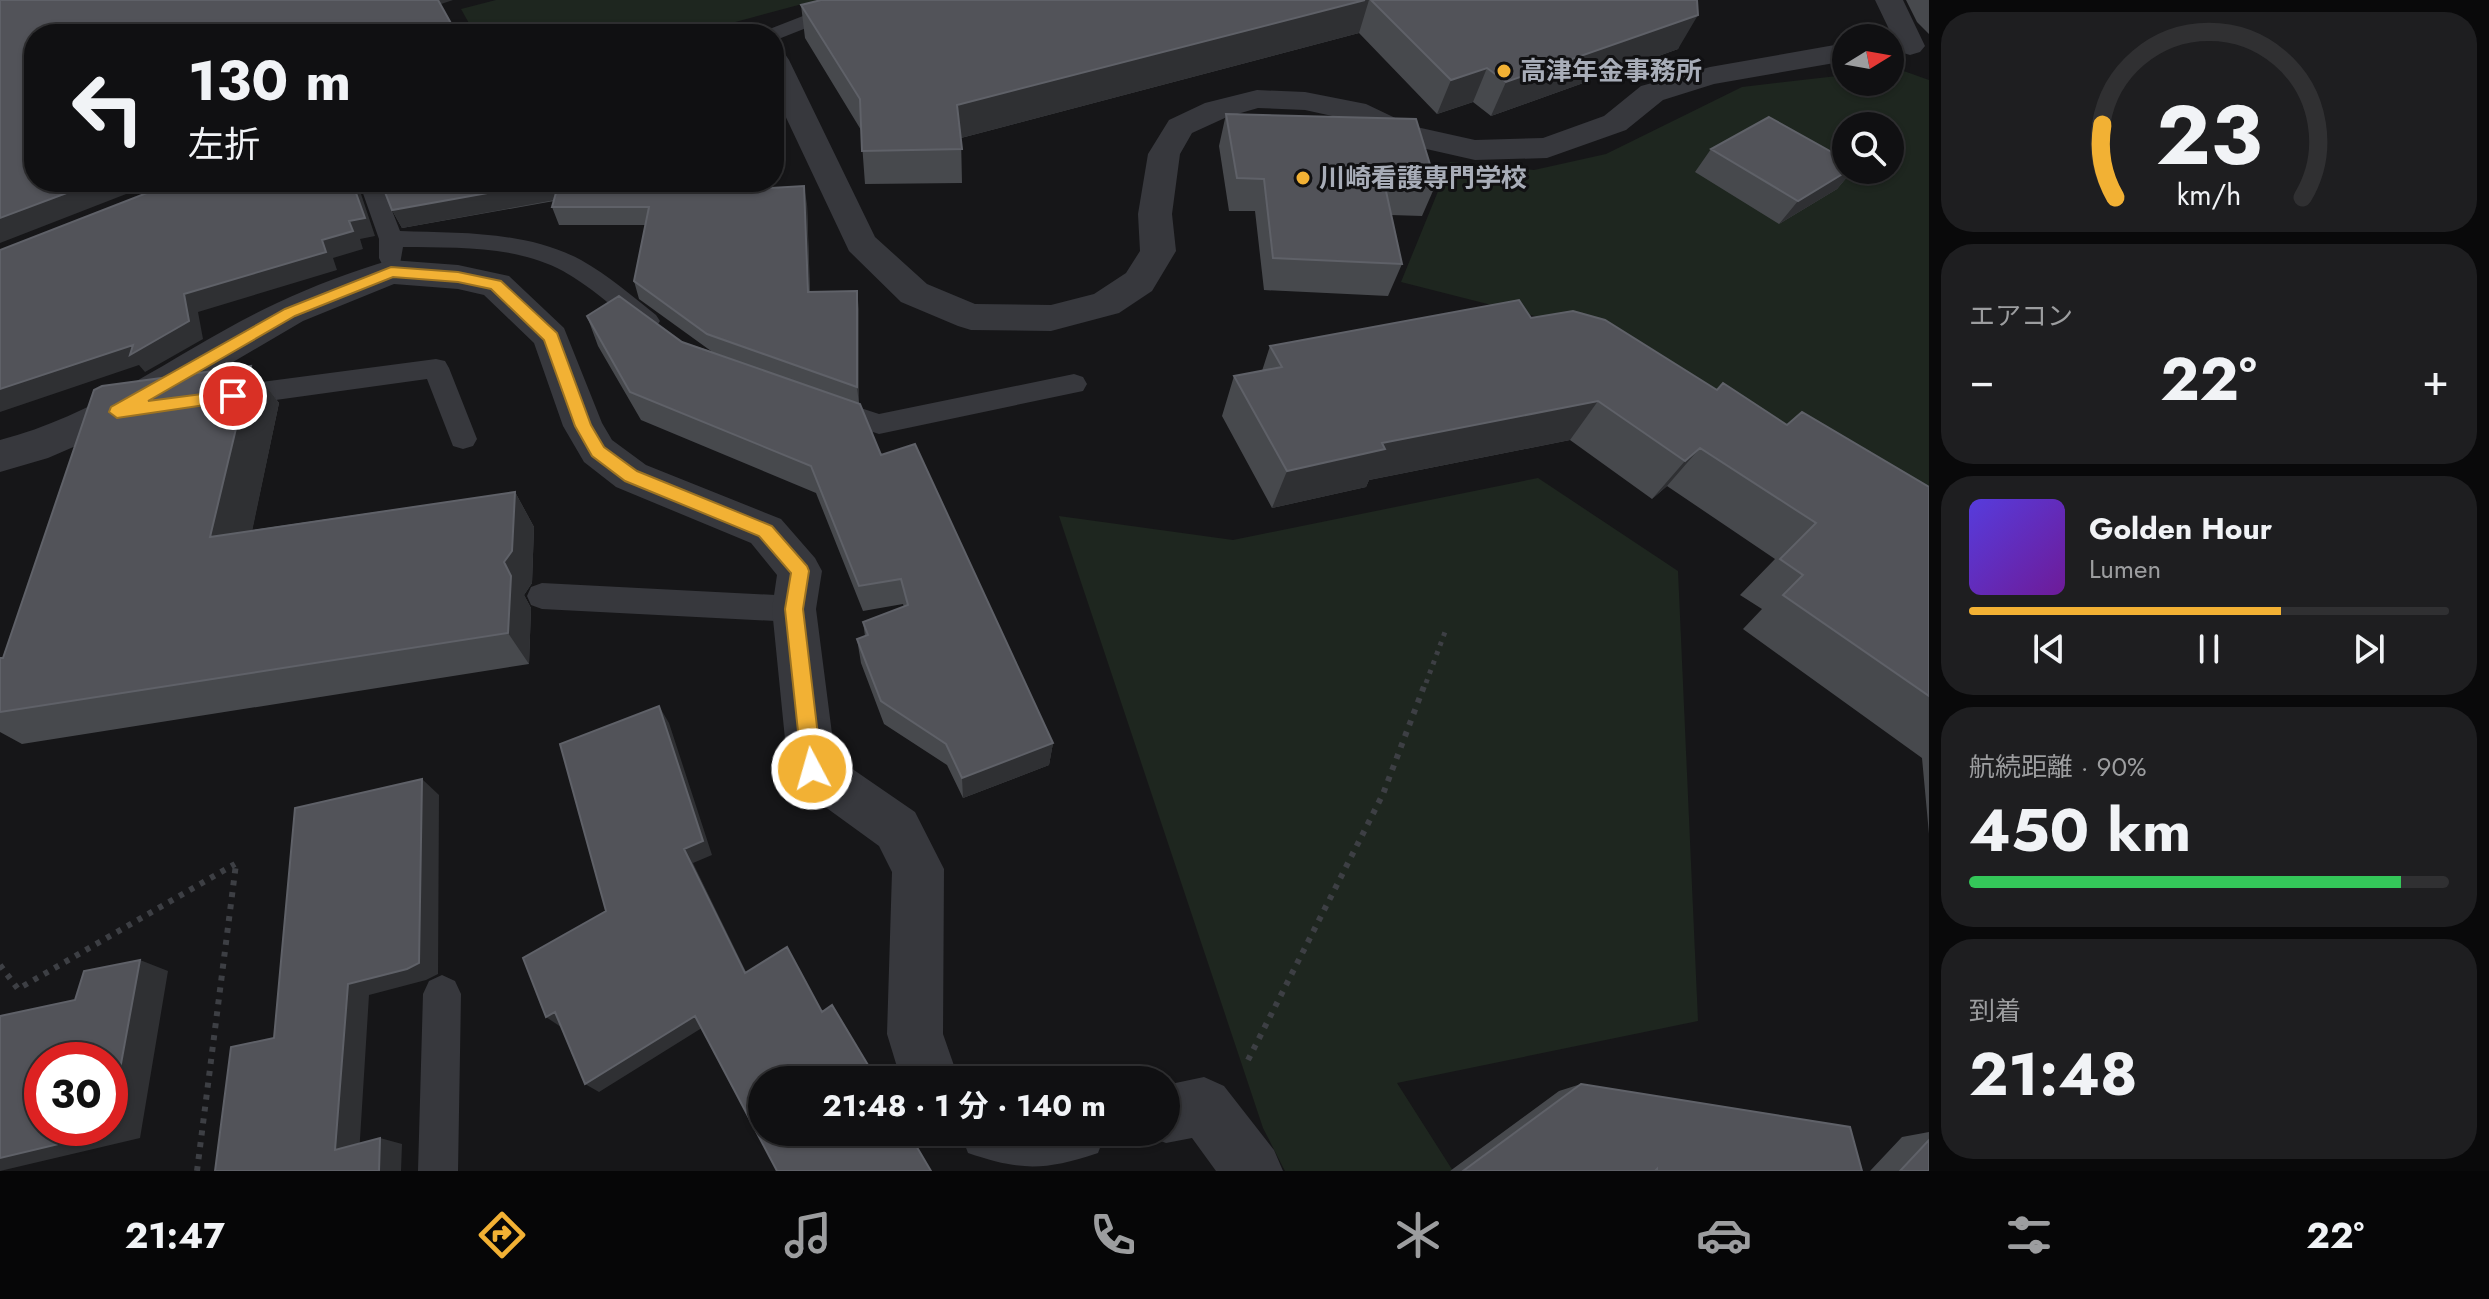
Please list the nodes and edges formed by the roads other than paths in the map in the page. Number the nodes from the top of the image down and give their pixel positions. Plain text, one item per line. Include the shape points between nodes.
1 (881, 0) edge
2 (1889, 0) edge
3 (784, 30) edge
4 (1910, 49) edge
5 (1832, 54) edge
6 (784, 81) edge
7 (373, 192) edge
8 (391, 255) junction
9 (666, 335) edge
10 (1074, 384) dead end
11 (208, 399) edge
12 (805, 400) edge
13 (178, 403) edge
14 (117, 412) junction
15 (463, 439) dead end
16 (0, 456) edge
17 (542, 596) dead end
18 (794, 609) junction
19 (442, 994) dead end
20 (925, 1066) edge
21 (1185, 1110) edge
22 (1247, 1170) edge
23 (438, 1171) edge

1 - 3 lane
2 - 4 street
5 - 6 street via 1710,76 1652,93 1615,123 1547,148 1475,150 1402,134 1355,111 1305,101 1257,99 1216,110 1180,127 1164,154 1155,214 1158,251 1139,282 1106,304 1051,318 971,317 914,293 861,243
7 - 8 lane
8 - 9 lane via 487,242 531,250 572,266
8 - 14 street
8 - 18 street via 496,285 551,337 583,426 598,451 631,476 766,531 800,571
10 - 12 lane via 879,424
11 - 15 lane via 436,368
13 - 14 lane
14 - 16 street
17 - 18 lane
18 - 20 street via 812,769 897,829 918,869 915,1034
19 - 23 lane
21 - 22 street

